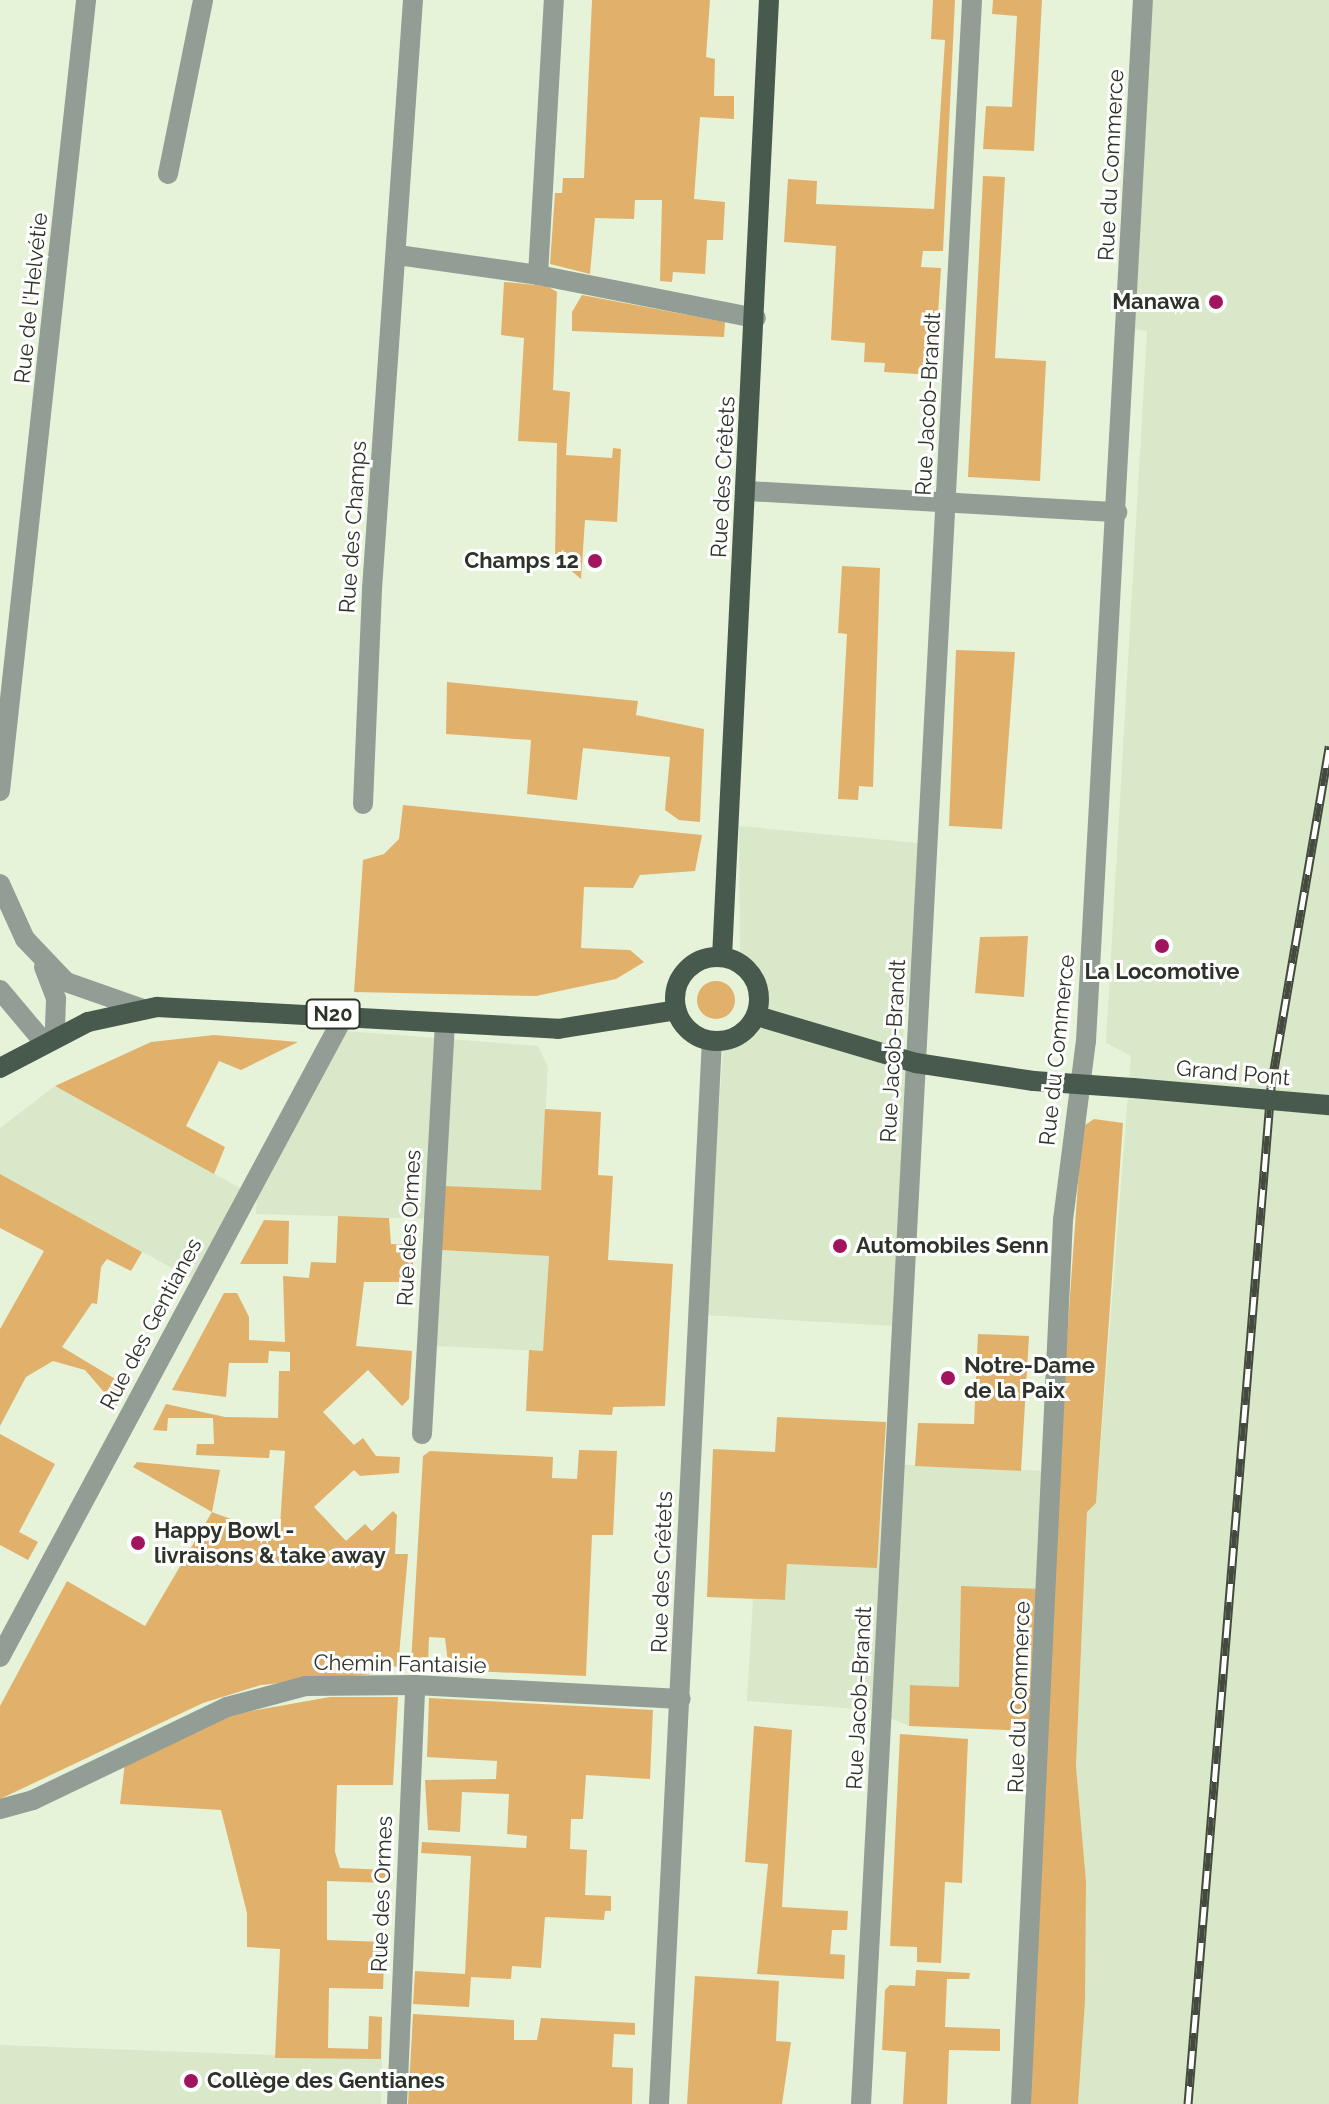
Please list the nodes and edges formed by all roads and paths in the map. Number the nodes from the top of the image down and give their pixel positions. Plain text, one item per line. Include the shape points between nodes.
1 (86, 0) edge
2 (203, 0) edge
3 (413, 0) edge
4 (554, 0) edge
5 (769, 0) edge
6 (972, 0) edge
7 (1143, 0) edge
8 (168, 174) dead end
9 (398, 255) junction
10 (538, 275) junction
11 (756, 318) junction
12 (748, 491) junction
13 (947, 502) junction
14 (1117, 512) junction
15 (0, 791) edge
16 (363, 804) dead end
17 (0, 884) edge
18 (37, 955) junction
19 (722, 957) junction
20 (0, 990) edge
21 (143, 1009) junction
22 (676, 1010) junction
23 (345, 1014) junction
24 (757, 1016) junction
25 (445, 1024) junction
26 (49, 1039) junction
27 (712, 1041) junction
28 (916, 1063) junction
29 (0, 1068) edge
30 (1080, 1084) junction
31 (1329, 1105) edge
32 (422, 1434) dead end
33 (0, 1657) edge
34 (415, 1685) junction
35 (681, 1699) junction
36 (0, 1809) edge
37 (397, 2104) edge
38 (659, 2104) edge
39 (861, 2104) edge
40 (1021, 2104) edge

1 - 15 street, Rue de l'Helvétie
2 - 8 street
3 - 9 street, Rue des Champs
4 - 10 street
5 - 11 main road, Rue des Crêtets
6 - 13 street, Rue Jacob-Brandt
7 - 14 street, Rue du Commerce
9 - 10 street
9 - 16 street, Rue des Champs via 372,589
10 - 11 street
11 - 12 main road, Rue des Crêtets
12 - 13 street
12 - 19 main road, Rue des Crêtets via 725,829
13 - 14 street
13 - 28 street, Rue Jacob-Brandt
14 - 30 street, Rue du Commerce
17 - 18 street
18 - 21 street via 76,988
18 - 26 street via 52,982
19 - 22 main road via 708,958 685,971 675,996
19 - 24 main road via 754,977
20 - 26 street
21 - 23 main road, N20
21 - 26 main road, N20
22 - 25 main road, N20 via 558,1029
22 - 27 main road via 689,1031
23 - 25 main road, N20
23 - 33 street, Rue des Gentianes
24 - 27 main road via 739,1036
24 - 28 main road, Grand Pont
25 - 32 street, Rue des Ormes
26 - 29 main road, N20
27 - 35 street, Rue des Crêtets
28 - 30 main road, Grand Pont
28 - 39 street, Rue Jacob-Brandt
30 - 31 main road, Grand Pont, bridge
30 - 40 street, Rue du Commerce via 1063,1220
34 - 35 street, Chemin Fantaisie
34 - 36 street, Chemin Fantaisie via 306,1686 259,1696 151,1740 33,1800
34 - 37 street, Rue des Ormes
35 - 38 street, Rue des Crêtets

